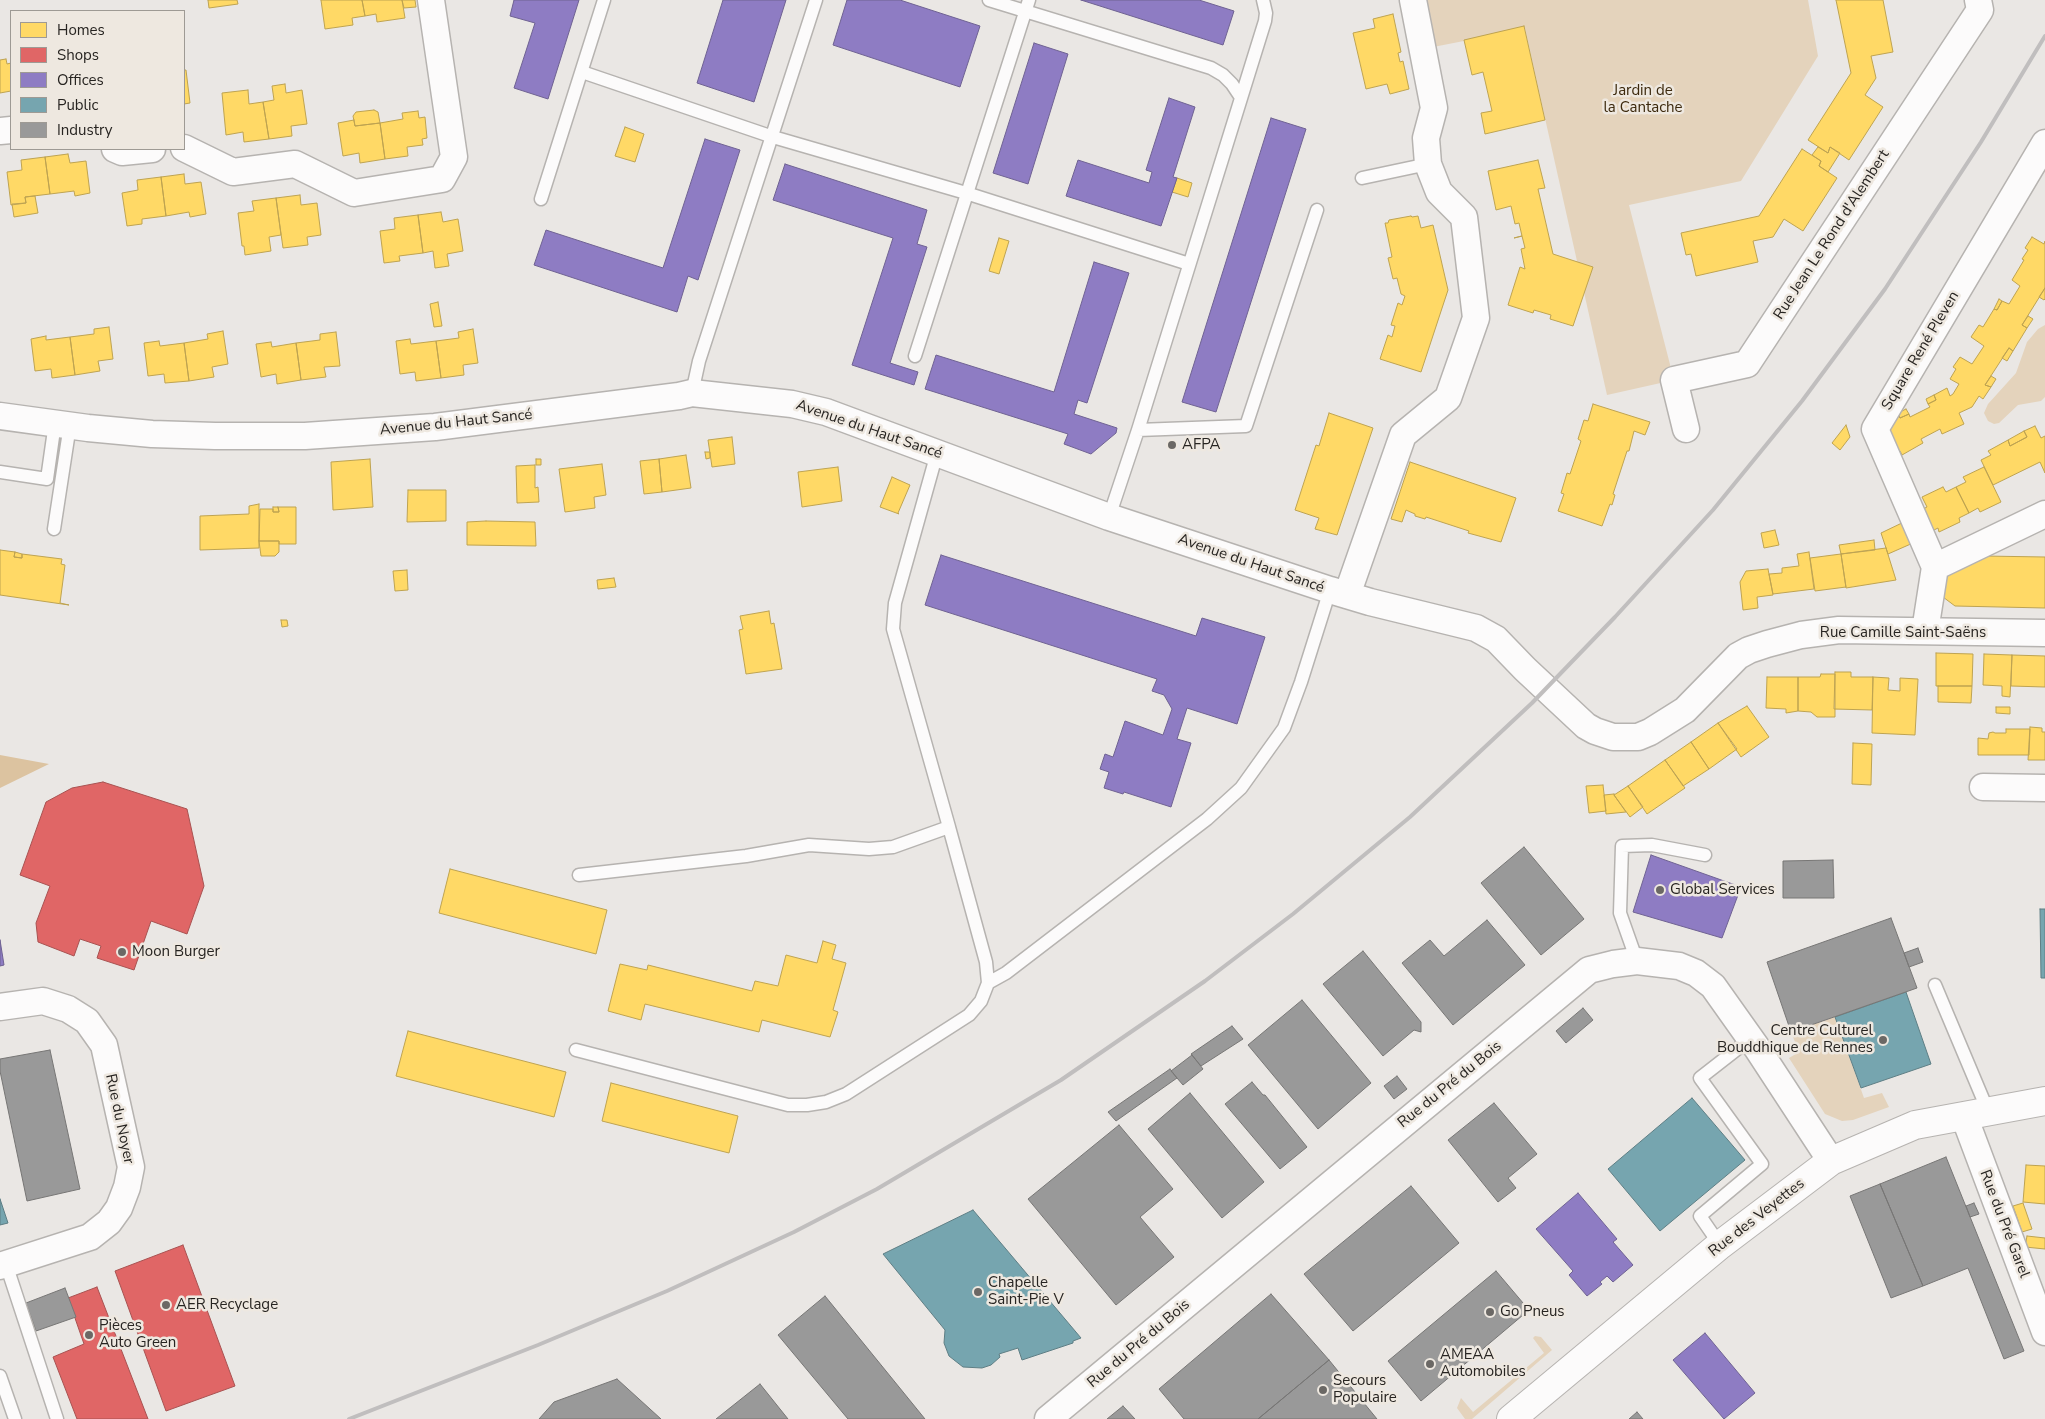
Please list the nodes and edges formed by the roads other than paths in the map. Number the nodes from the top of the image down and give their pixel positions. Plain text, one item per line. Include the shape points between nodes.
1 (431, 0) edge
2 (604, 0) edge
3 (816, 0) edge
4 (989, 0) edge
5 (1264, 0) edge
6 (1413, 0) edge
7 (1978, 0) edge
8 (1027, 6) edge
9 (582, 72) junction
10 (1240, 96) junction
11 (773, 137) junction
12 (2045, 143) edge
13 (185, 148) edge
14 (117, 150) edge
15 (142, 150) edge
16 (1428, 164) junction
17 (1362, 178) dead end
18 (966, 193) junction
19 (541, 199) dead end
20 (1317, 210) dead end
21 (1189, 264) junction
22 (915, 356) dead end
23 (692, 393) junction
24 (0, 416) edge
25 (62, 424) junction
26 (1686, 428) dead end
27 (1138, 430) junction
28 (937, 453) junction
29 (0, 472) edge
30 (2045, 514) edge
31 (1109, 516) junction
32 (54, 529) dead end
33 (1935, 567) junction
34 (1338, 593) junction
35 (1925, 631) junction
36 (2045, 633) edge
37 (1586, 726) joint
38 (1983, 787) dead end
39 (2045, 788) edge
40 (949, 827) junction
41 (1705, 855) dead end
42 (579, 876) dead end
43 (1637, 961) junction
44 (988, 983) junction
45 (1935, 985) dead end
46 (0, 1007) edge
47 (1750, 1039) junction
48 (576, 1050) dead end
49 (2045, 1101) edge
50 (1976, 1114) junction
51 (1831, 1161) junction
52 (1720, 1245) junction
53 (3, 1265) edge
54 (2045, 1332) edge
55 (0, 1376) edge
56 (14, 1419) edge
57 (57, 1419) edge
58 (1048, 1419) edge
59 (1511, 1419) edge

1 - 13 street via 454,157 442,179 354,193 295,164 233,172
2 - 9 lane
3 - 11 lane
4 - 8 lane
5 - 10 lane via 1265,21
6 - 16 street via 1434,108 1426,138
7 - 26 street, Rue Jean Le Rond d'Alembert via 1980,10 1747,364 1674,380
8 - 10 lane via 1211,68 1223,75
8 - 18 lane
9 - 11 lane
9 - 19 lane
10 - 21 lane
11 - 18 lane
11 - 23 lane via 699,361
12 - 33 street, Square René Pleven via 1875,429
14 - 15 street
16 - 17 lane
16 - 34 street via 1439,192 1464,217 1476,318 1448,398 1403,435
18 - 21 lane
18 - 22 lane
20 - 27 lane via 1246,426
21 - 27 lane
23 - 25 street, Avenue du Haut Sancé via 435,427 305,436 152,434
23 - 28 street, Avenue du Haut Sancé via 792,404 826,412
24 - 25 street, Avenue du Haut Sancé
25 - 29 lane via 47,479
25 - 32 lane
27 - 31 lane
28 - 31 street, Avenue du Haut Sancé
28 - 40 lane via 894,603 893,629
30 - 33 street
31 - 34 street, Avenue du Haut Sancé
33 - 35 street
34 - 37 street, Avenue du Haut Sancé via 1476,628 1496,639
34 - 44 lane via 1284,728 1241,788 1199,825 1006,973
35 - 36 street, Rue Camille Saint-Saëns
35 - 37 street, Rue Camille Saint-Saëns via 1839,630 1767,644 1738,656 1685,710 1645,735 1612,737
38 - 39 street
40 - 42 lane via 893,847 869,849 809,845
40 - 44 lane via 986,962
41 - 43 lane via 1652,845 1622,846 1620,913
43 - 47 street, Rue du Pré du Bois via 1679,966 1696,973 1713,986
43 - 58 street, Rue du Pré du Bois via 1589,970
44 - 48 lane via 969,1015 846,1094 807,1106 788,1105
45 - 50 lane
46 - 53 street, Rue du Noyer via 43,1001 68,1008 87,1021 104,1045 131,1168 118,1208 109,1222 90,1237
47 - 51 street, Rue du Pré du Bois
47 - 52 lane via 1700,1078 1762,1164 1700,1216
49 - 50 street, Rue des Veyettes
50 - 51 street, Rue des Veyettes via 1915,1125
50 - 54 street, Rue du Pré Garel
51 - 52 street, Rue des Veyettes
52 - 59 street, Rue des Veyettes
53 - 57 lane
55 - 56 lane

